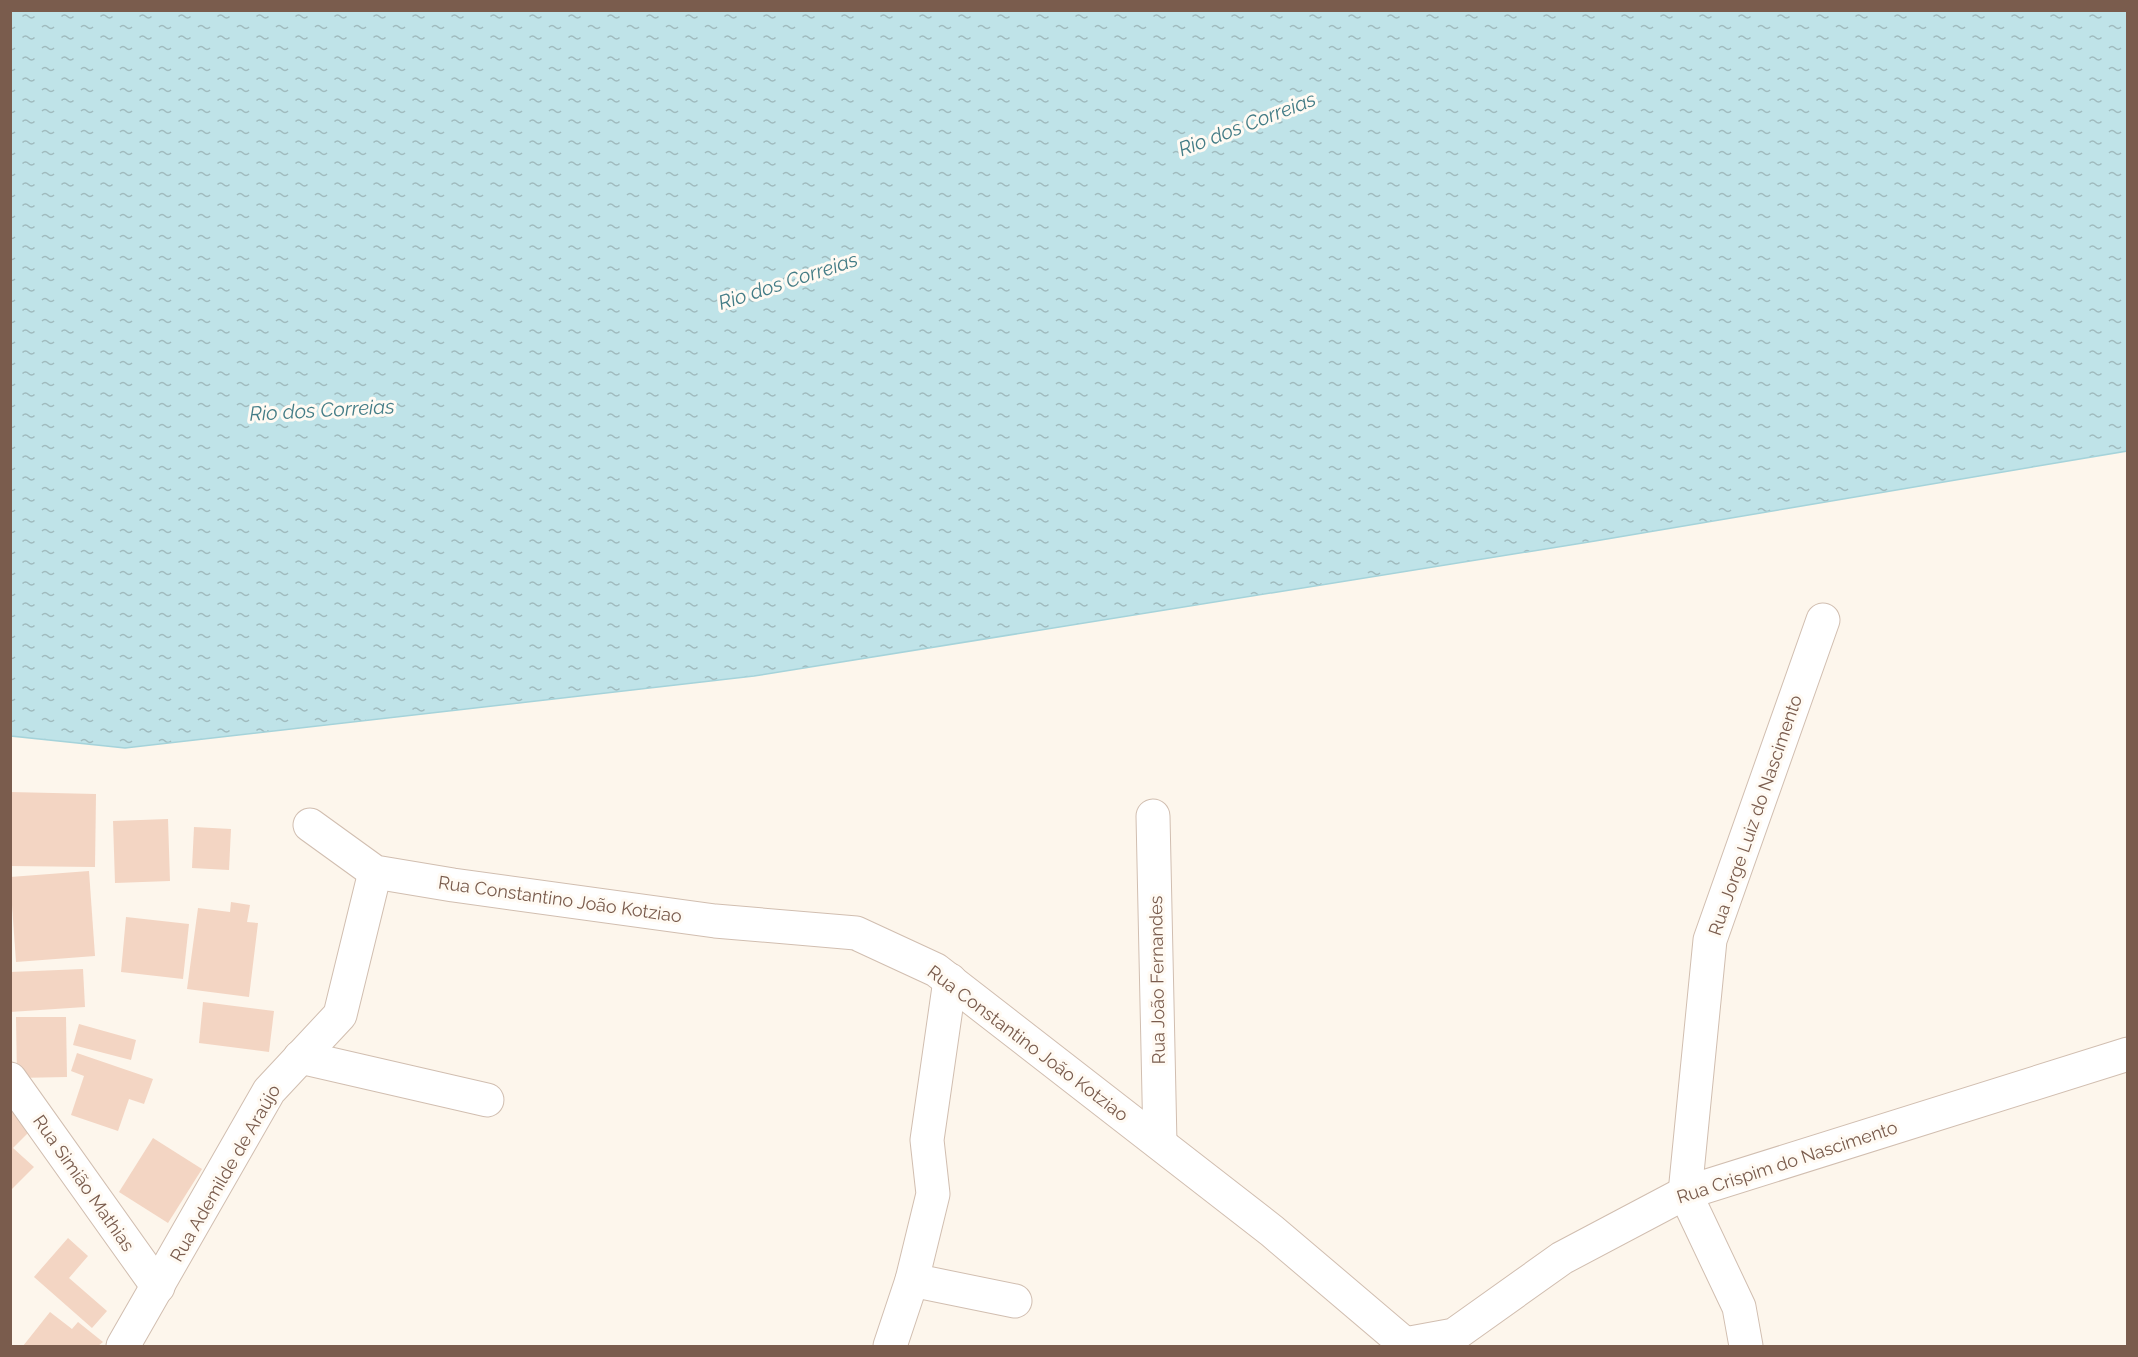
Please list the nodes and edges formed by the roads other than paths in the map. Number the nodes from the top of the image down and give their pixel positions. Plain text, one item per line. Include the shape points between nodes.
1 (1823, 620) dead end
2 (1153, 816) dead end
3 (310, 825) dead end
4 (375, 872) junction
5 (950, 980) junction
6 (2127, 1054) edge
7 (300, 1057) junction
8 (10, 1079) edge
9 (487, 1100) dead end
10 (1160, 1143) junction
11 (1684, 1193) junction
12 (912, 1280) junction
13 (158, 1287) junction
14 (1015, 1301) dead end
15 (1462, 1341) edge
16 (1405, 1345) edge
17 (123, 1347) edge
18 (890, 1347) edge
19 (1746, 1347) edge

1 - 11 street, Rua Jorge Luiz do Nascimento via 1710,940
2 - 10 street, Rua João Fernandes via 1170,920
3 - 4 street, Rua Constantino João Kotziao
4 - 5 street, Rua Constantino João Kotziao via 715,921 856,933
4 - 7 street, Rua Ademilde de Araújo via 340,1015
5 - 10 street, Rua Constantino João Kotziao
5 - 12 street via 927,1140 933,1194
6 - 11 street, Rua Crispim do Nascimento
7 - 9 street
7 - 13 street, Rua Ademilde de Araújo via 269,1091
8 - 13 street, Rua Simião Mathias
10 - 16 street, Rua Constantino João Kotziao via 1272,1231
11 - 15 street, Rua Crispim do Nascimento via 1562,1258
11 - 19 street via 1739,1307
12 - 14 street
12 - 18 street
13 - 17 street, Rua Ademilde de Araújo
15 - 16 street, Rua Crispim do Nascimento

